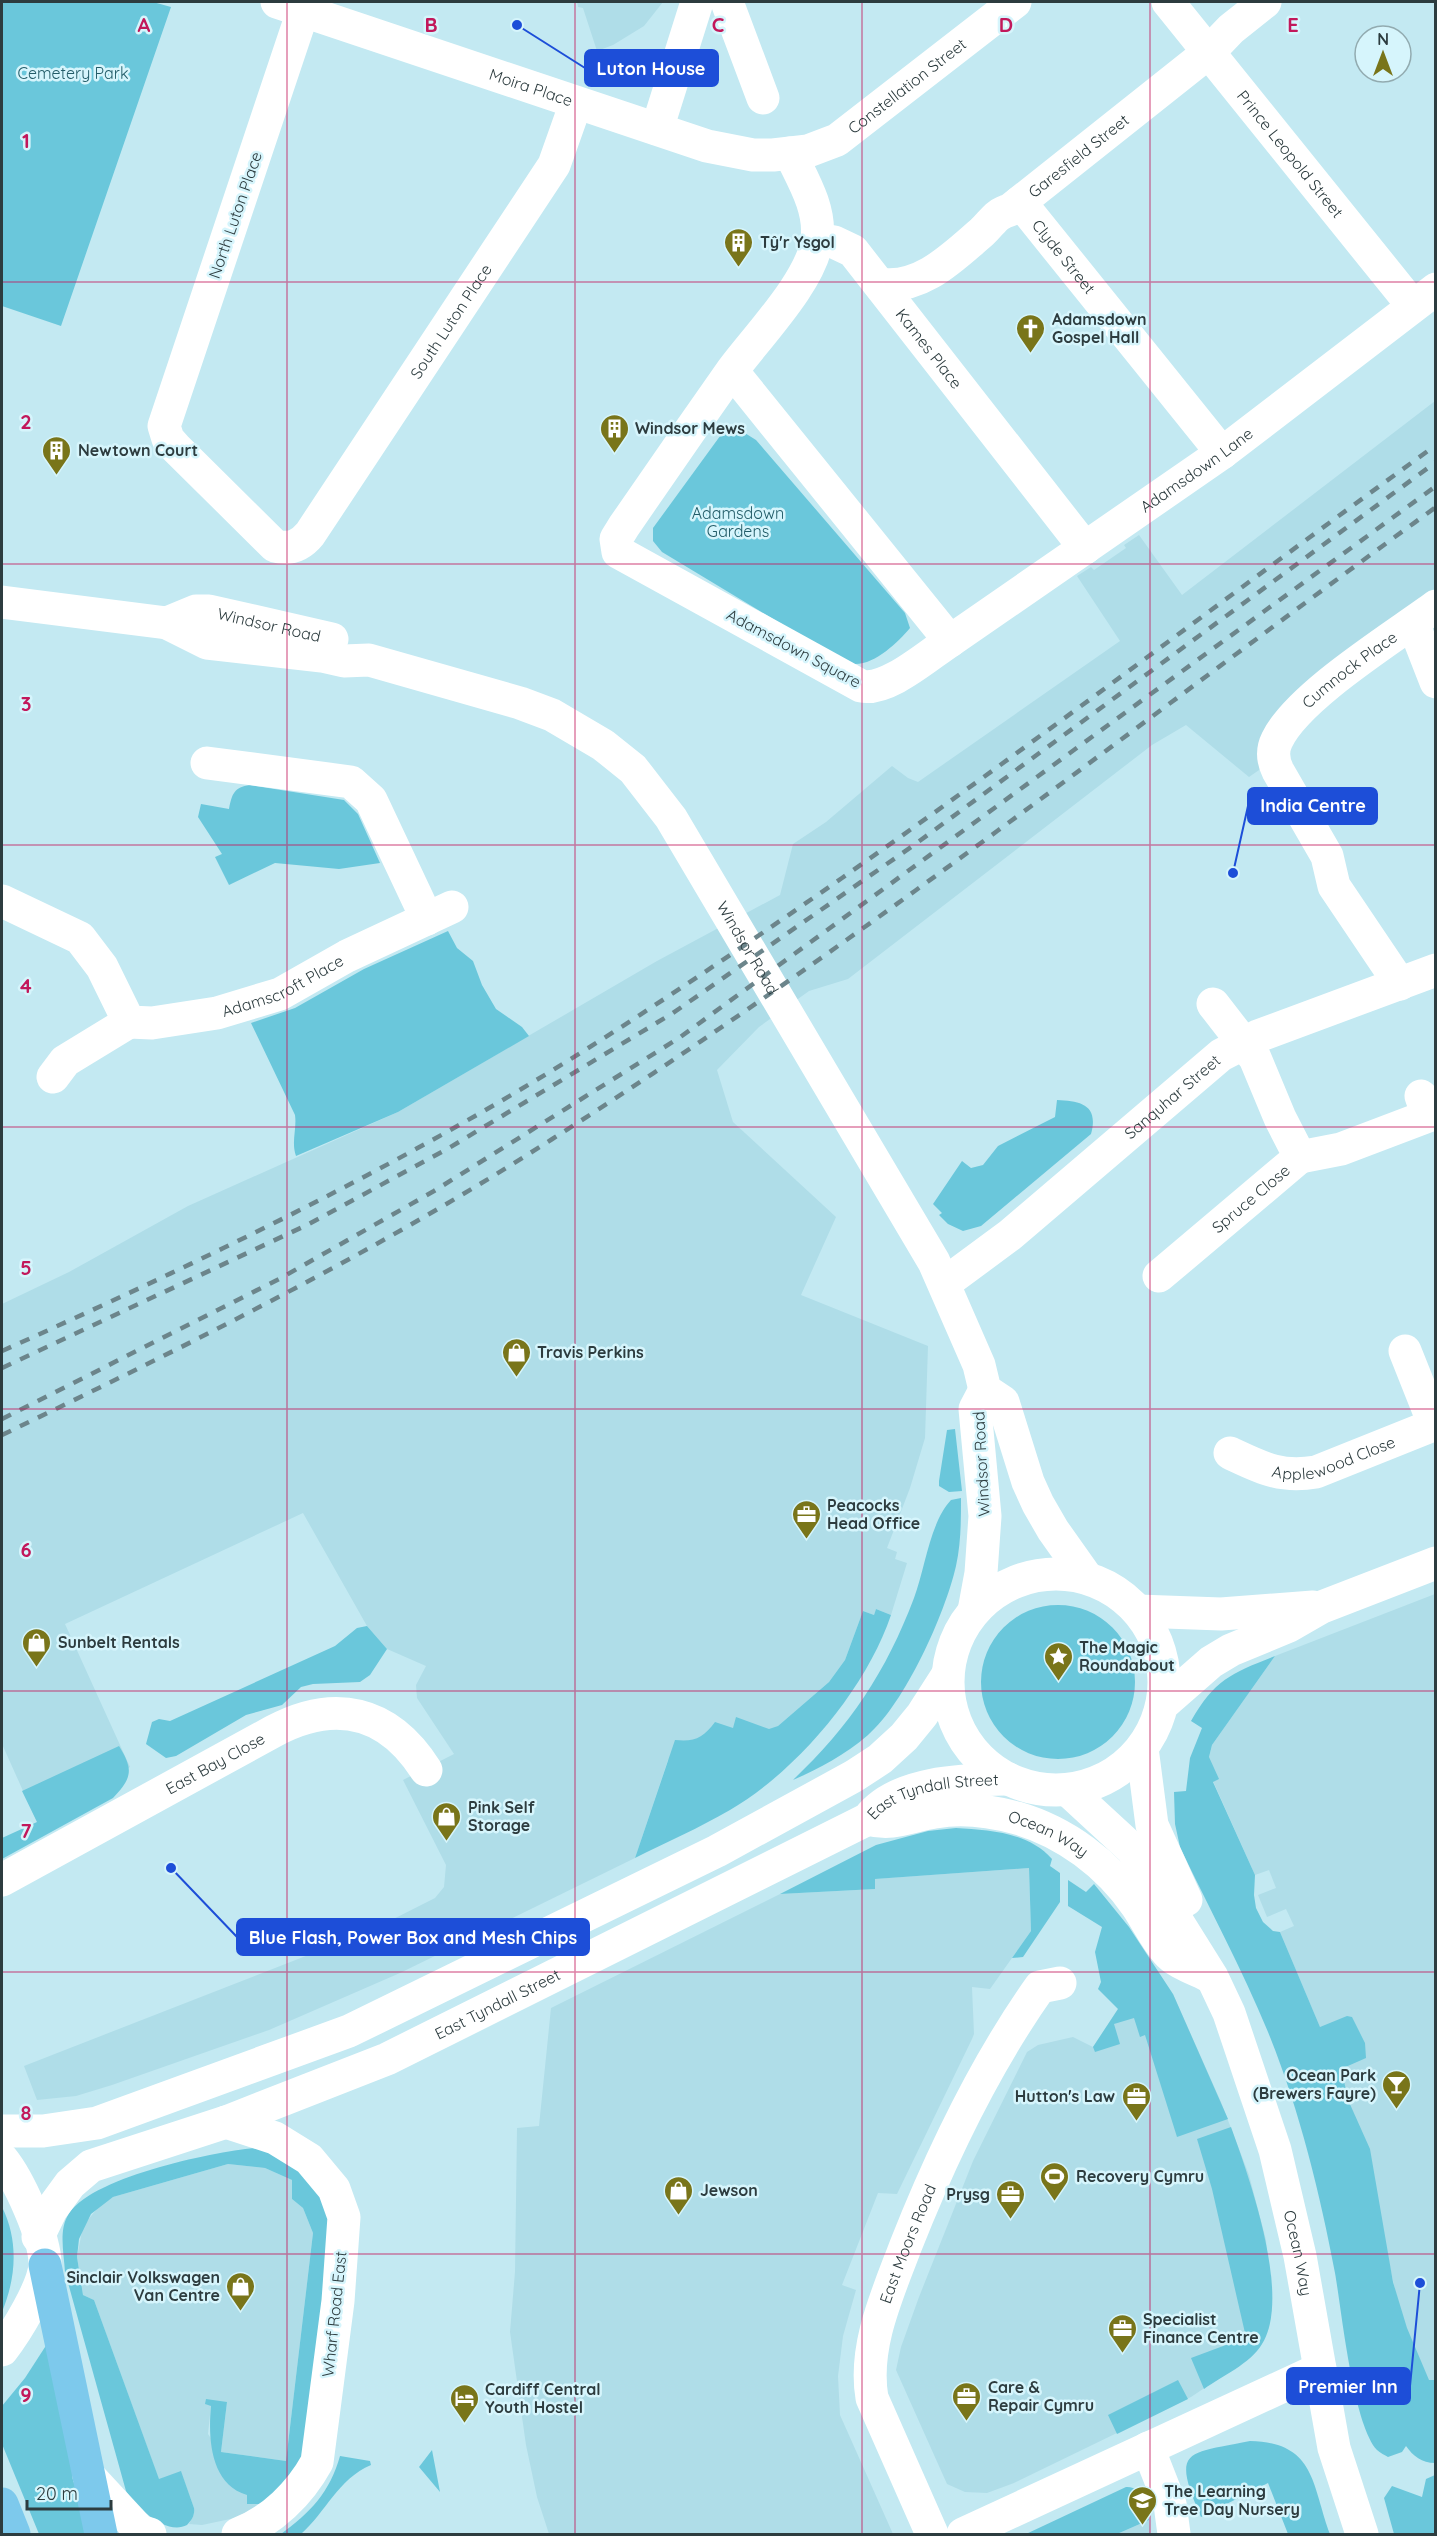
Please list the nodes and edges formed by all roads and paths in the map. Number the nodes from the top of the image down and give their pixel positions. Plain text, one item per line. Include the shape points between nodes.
1 (697, 2) edge
2 (727, 2) edge
3 (1015, 2) edge
4 (1168, 2) edge
5 (1265, 2) edge
6 (290, 6) edge
7 (1209, 52) junction
8 (763, 98) dead end
9 (576, 103) junction
10 (657, 129) junction
11 (790, 153) junction
12 (1020, 202) junction
13 (817, 239) junction
14 (880, 284) junction
15 (1424, 298) edge
16 (732, 371) junction
17 (1222, 453) junction
18 (310, 534) joint
19 (1085, 548) junction
20 (2, 603) edge
21 (1424, 615) edge
22 (950, 641) junction
23 (1436, 682) edge
24 (207, 763) dead end
25 (2, 901) edge
26 (1436, 970) edge
27 (1400, 984) junction
28 (1213, 1004) dead end
29 (129, 1022) junction
30 (1245, 1042) junction
31 (53, 1077) dead end
32 (1421, 1096) dead end
33 (1300, 1157) junction
34 (939, 1273) junction
35 (1159, 1276) dead end
36 (1405, 1352) dead end
37 (985, 1390) junction
38 (1435, 1424) edge
39 (1230, 1453) dead end
40 (1436, 1563) edge
41 (1087, 1578) junction
42 (1322, 1607) junction
43 (974, 1611) junction
44 (1138, 1611) junction
45 (947, 1676) junction
46 (1163, 1704) junction
47 (1142, 1748) junction
48 (426, 1770) dead end
49 (1008, 1779) junction
50 (1068, 1790) junction
51 (868, 1819) junction
52 (2, 1880) edge
53 (1212, 1977) junction
54 (1060, 1983) dead end
55 (226, 2122) junction
56 (2, 2131) edge
57 (2, 2159) edge
58 (42, 2251) junction
59 (2, 2350) edge
60 (1320, 2369) junction
61 (1148, 2448) junction
62 (89, 2476) junction
63 (2, 2504) edge
64 (14, 2535) edge
65 (101, 2535) edge
66 (150, 2535) edge
67 (238, 2535) edge
68 (932, 2535) edge
69 (963, 2535) edge
70 (1174, 2535) edge
71 (1362, 2535) edge

1 - 10 street
2 - 8 street
3 - 11 street, Constellation Street via 856,128 823,146
4 - 7 street, Prince Leopold Street
5 - 7 street, Garesfield Street
6 - 9 street, Moira Place
6 - 18 street, North Luton Place via 165,418 168,439 275,546 299,544
7 - 12 street, Garesfield Street
7 - 15 street, Prince Leopold Street
9 - 10 street, Moira Place
9 - 18 street, South Luton Place via 554,165
10 - 11 street, Moira Place via 753,155
11 - 13 street via 812,201
12 - 14 street, Garesfield Street via 999,213 928,275 896,286
12 - 17 street, Clyde Street
13 - 14 street, Kames Place via 853,251
13 - 16 street, Adamsdown Square via 801,280
14 - 19 street, Kames Place
15 - 17 street, Adamsdown Lane
16 - 22 street
16 - 22 street, Adamsdown Square via 624,526 616,539 618,552 861,686 870,688 889,681
17 - 19 street, Adamsdown Lane
19 - 22 street, Adamsdown Lane
20 - 34 street, Windsor Road via 167,623 207,644 344,661 369,660 520,703 560,719 603,745 633,769 671,818
21 - 23 street
21 - 27 street, Cumnock Place via 1304,704 1275,745 1274,763 1327,856 1334,885
24 - 29 street, Adamscroft Place via 351,782 371,800 440,913 347,956 280,994 217,1014 152,1023
25 - 29 street via 80,938 102,967
26 - 27 street, Sanquhar Street
27 - 30 street, Sanquhar Street
28 - 30 street, Spruce Close
29 - 31 street via 65,1061
30 - 33 street, Spruce Close
30 - 34 street, Sanquhar Street via 1194,1077 1010,1235
32 - 33 street via 1428,1116 1341,1149
33 - 35 street, Spruce Close
34 - 37 street, Windsor Road via 979,1365
36 - 38 street
37 - 41 street, Windsor Road via 1003,1402 1038,1504
37 - 43 street, Windsor Road via 975,1409 985,1516
38 - 39 street, Applewood Close via 1316,1472 1295,1475 1269,1471
40 - 42 street
41 - 43 street via 1057,1573 1026,1577 997,1590
41 - 44 street via 1115,1590
42 - 44 street via 1221,1614
42 - 46 street via 1211,1662
43 - 45 street via 955,1641
44 - 46 street via 1156,1639 1164,1671
45 - 49 street via 950,1708 962,1737 982,1762
45 - 56 street via 904,1737 854,1776 681,1869 349,2031 134,2111 73,2128
46 - 47 street via 1155,1728
47 - 50 street via 1122,1769 1096,1783
47 - 53 street, Ocean Way via 1152,1825 1208,1941
48 - 52 street, East Bay Close via 402,1739 374,1720 351,1714 311,1714
49 - 50 street via 1037,1789
49 - 51 street, East Tyndall Street via 964,1780 923,1787 878,1806
50 - 53 street, Ocean Way via 1132,1849
51 - 53 street, Ocean Way via 884,1824 936,1811 980,1811 1046,1829 1082,1848 1109,1873 1136,1904 1168,1954
51 - 55 street, East Tyndall Street via 387,2059
53 - 60 street, Ocean Way via 1249,2065 1275,2150 1300,2256
54 - 68 street, East Moors Road via 1041,1987 1004,2040 964,2112 920,2209 873,2343 868,2378 872,2398
55 - 58 street, East Tyndall Street via 92,2166 70,2184 51,2210
55 - 67 street, Wharf Road East via 275,2138 309,2159 334,2189 344,2217 338,2301 317,2462 305,2484 287,2503
57 - 58 street via 21,2187
58 - 59 street, East Tyndall Street via 31,2304
58 - 62 main road
60 - 61 street
60 - 71 street, Ocean Way via 1334,2448
61 - 69 street
61 - 70 street via 1170,2504
62 - 65 main road
62 - 66 street via 140,2530
63 - 64 main road

